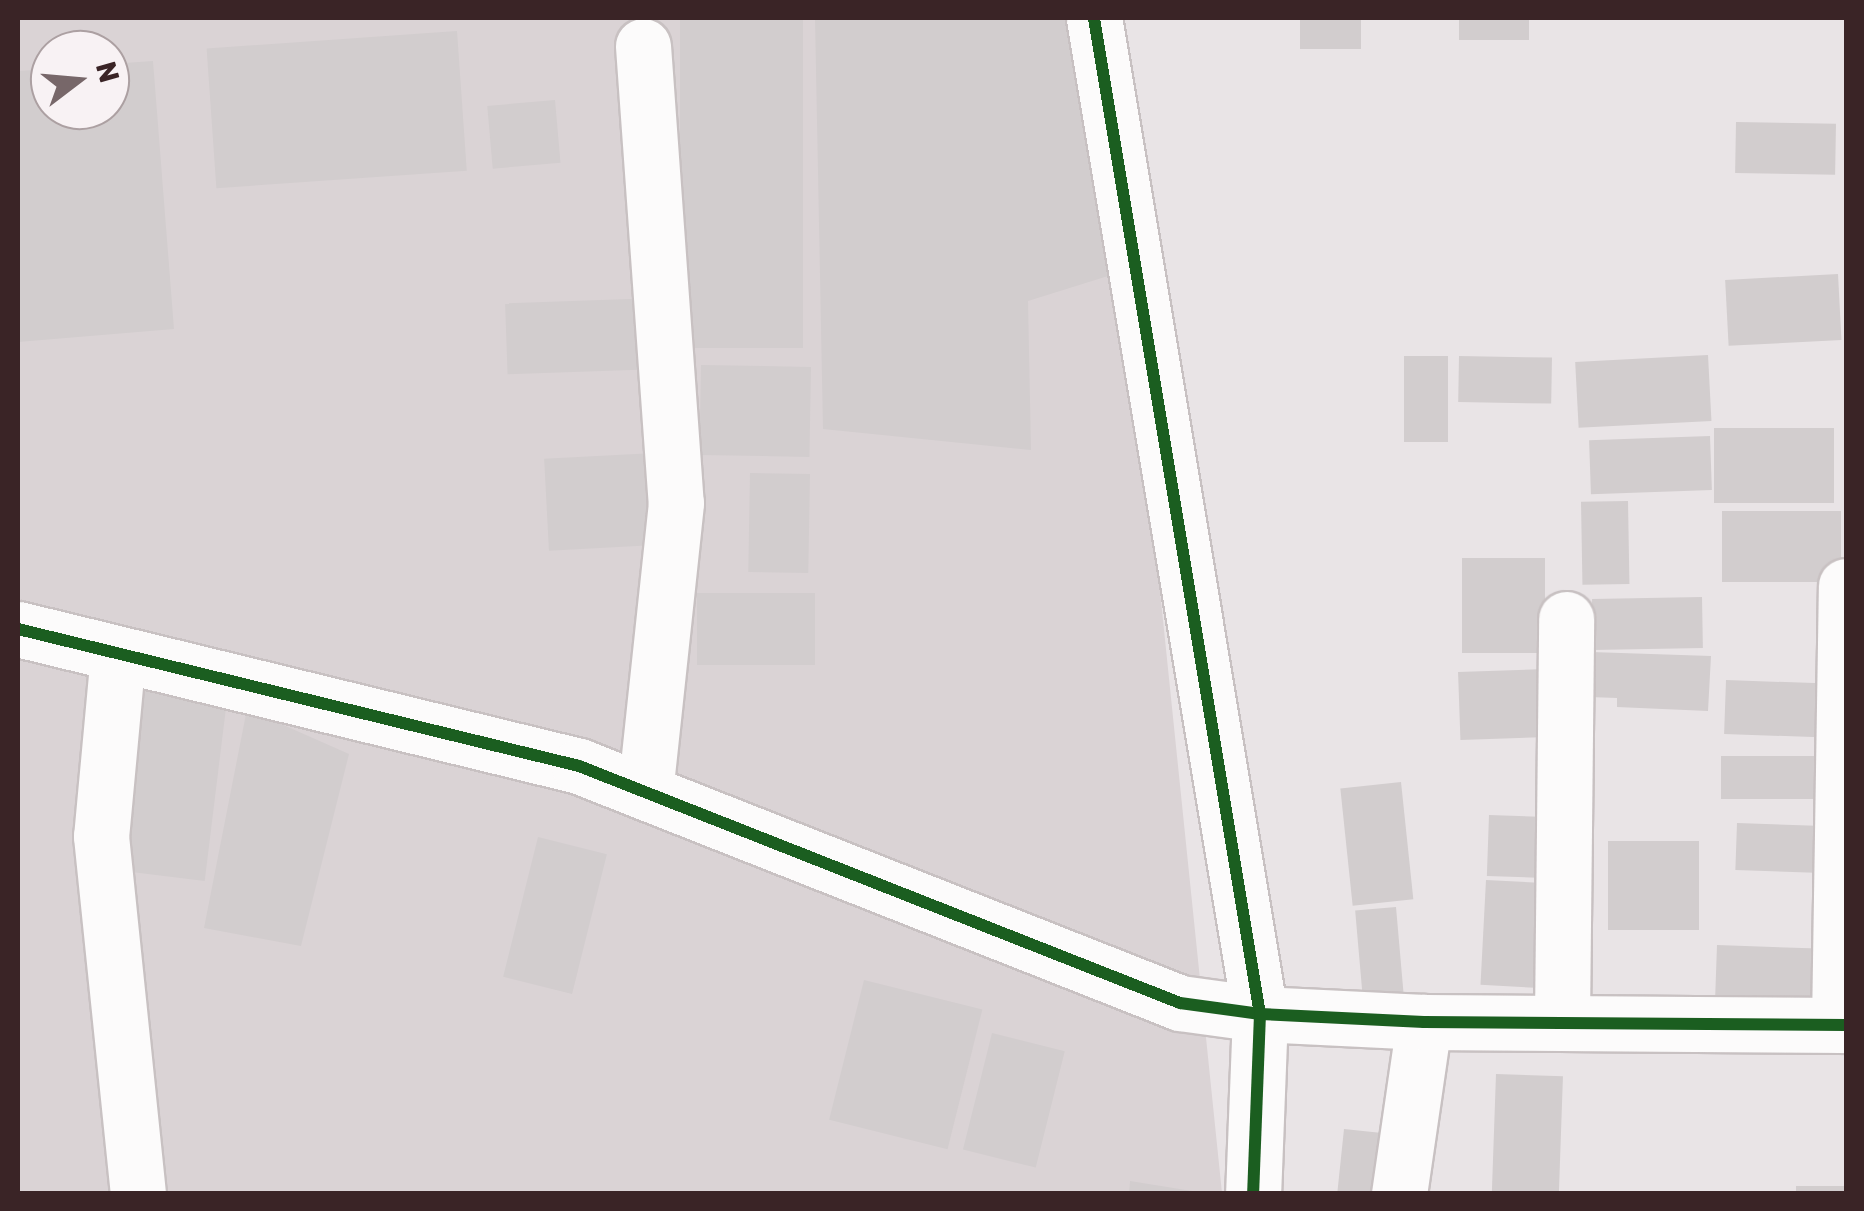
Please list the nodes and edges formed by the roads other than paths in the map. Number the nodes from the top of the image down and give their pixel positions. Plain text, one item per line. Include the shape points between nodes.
1 (1094, 18) edge
2 (643, 46) dead end
3 (1846, 586) edge
4 (1566, 619) dead end
5 (18, 630) edge
6 (118, 654) junction
7 (645, 791) junction
8 (1260, 1014) junction
9 (1562, 1020) junction
10 (1424, 1022) junction
11 (1843, 1025) edge
12 (138, 1194) edge
13 (1253, 1194) edge
14 (1399, 1194) edge

1 - 8 street
2 - 7 street via 676,503
3 - 11 street
4 - 9 street
5 - 6 street
6 - 7 street via 579,766
6 - 12 street via 101,836
7 - 8 street via 1180,1003
8 - 10 street
8 - 13 street
9 - 10 street
9 - 11 street
10 - 14 street

